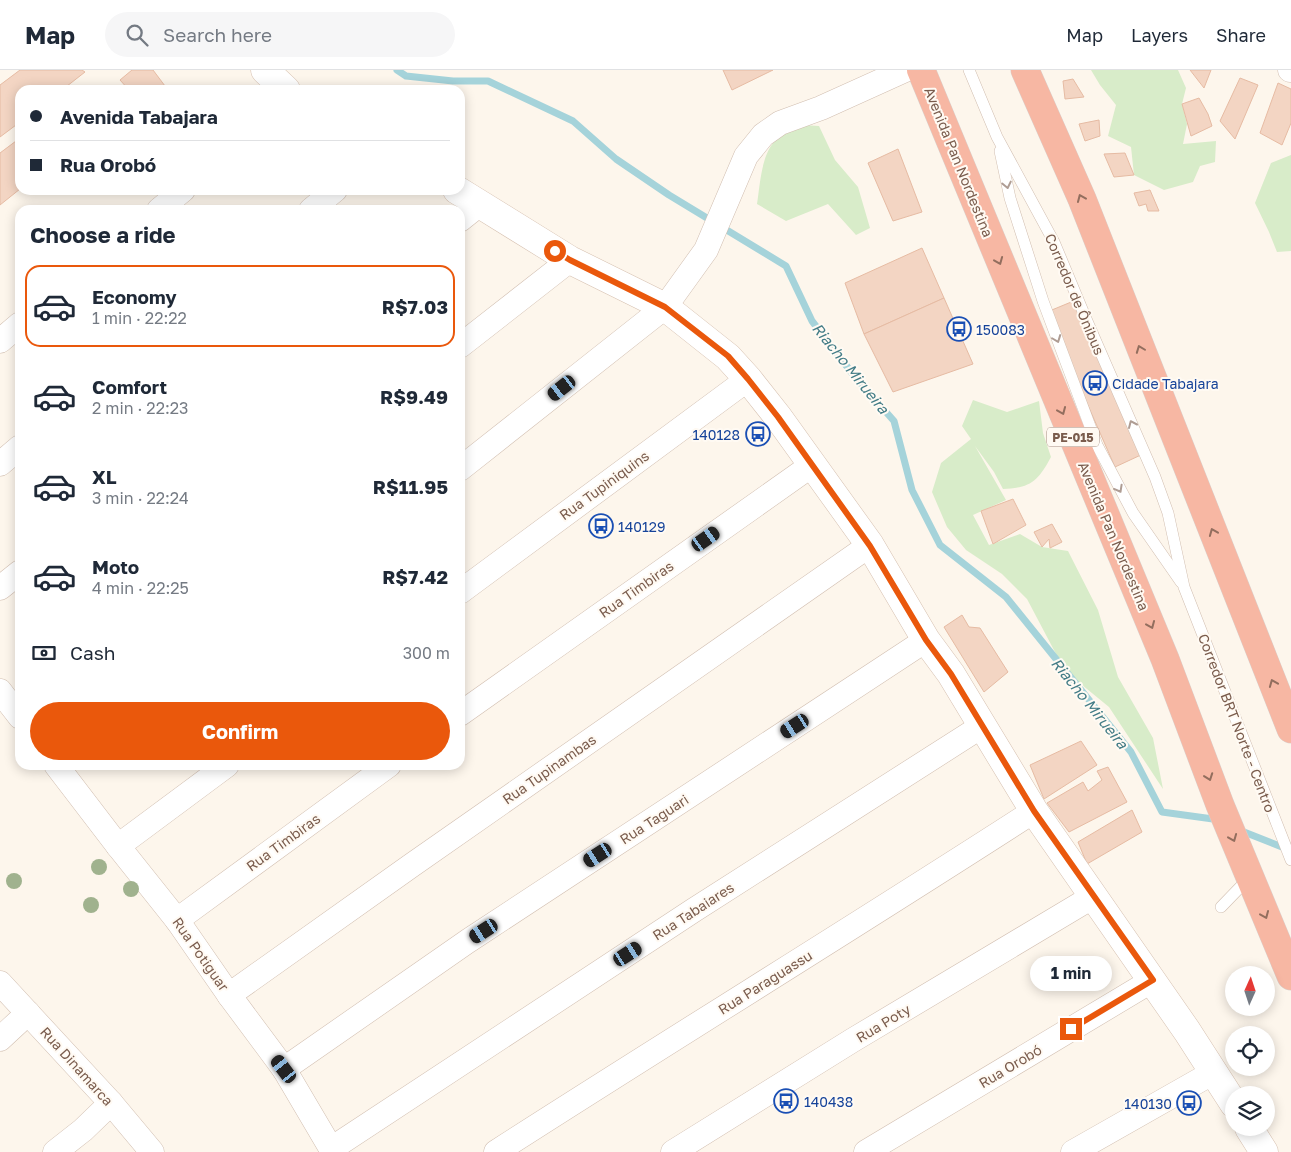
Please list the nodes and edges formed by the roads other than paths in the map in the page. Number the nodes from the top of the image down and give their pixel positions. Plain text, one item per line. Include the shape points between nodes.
1 (265, 70) edge
2 (905, 70) edge
3 (921, 70) edge
4 (969, 70) edge
5 (1025, 70) edge
6 (281, 85) edge
7 (996, 137) junction
8 (177, 195) edge
9 (329, 195) edge
10 (460, 195) edge
11 (165, 205) edge
12 (317, 205) edge
13 (470, 212) edge
14 (570, 260) junction
15 (665, 307) junction
16 (15, 328) edge
17 (0, 341) edge
18 (465, 342) edge
19 (748, 379) junction
20 (15, 451) edge
21 (0, 464) edge
22 (812, 464) junction
23 (465, 465) edge
24 (870, 546) junction
25 (15, 576) edge
26 (1184, 587) junction
27 (0, 588) edge
28 (465, 588) edge
29 (926, 640) junction
30 (8, 692) edge
31 (15, 707) edge
32 (465, 710) edge
33 (982, 726) junction
34 (1291, 729) edge
35 (64, 770) edge
36 (220, 770) edge
37 (382, 770) edge
38 (1034, 811) junction
39 (118, 846) junction
40 (1291, 860) edge
41 (1248, 874) junction
42 (1094, 896) junction
43 (1221, 907) dead end
44 (177, 920) junction
45 (1291, 976) edge
46 (1153, 980) junction
47 (0, 983) edge
48 (229, 995) junction
49 (28, 1012) junction
50 (0, 1038) edge
51 (284, 1069) junction
52 (1214, 1072) junction
53 (1225, 1090) edge
54 (111, 1103) junction
55 (1254, 1136) edge
56 (332, 1150) edge
57 (55, 1152) edge
58 (152, 1152) edge
59 (496, 1152) edge
60 (672, 1152) edge
61 (866, 1152) edge
62 (1073, 1152) edge
63 (1264, 1152) edge

1 - 6 street
2 - 15 street via 780,123 763,135 746,156 706,250
3 -> 41 highway, Avenida Pan Nordestina / PE-015 via 1165,659
4 - 7 lane
34 -> 5 highway via 1082,199
26 -> 7 lane, Corredor de Ônibus via 1168,513 1155,477 1054,242
7 -> 26 lane, Corredor de Ônibus via 1010,198 1043,301 1098,445 1132,513
8 - 11 street
9 - 12 street
10 - 13 street
13 - 14 street
14 - 15 street
14 - 18 street
15 - 19 street via 728,356
15 - 23 street
16 - 17 street
19 - 22 street
19 - 28 street, Rua Tupiniquins
20 - 21 street
22 - 24 street
22 - 32 street, Rua Timbiras
24 - 29 street
24 - 48 street, Rua Tupinambas
25 - 27 street
26 - 40 lane, Corredor BRT Norte - Centro
29 - 33 street
29 - 51 street, Rua Taguari via 468,942
30 - 31 street
33 - 38 street
33 - 56 street, Rua Tabaiares via 694,910
35 - 39 street, Rua Potiguar
36 - 39 street
37 - 44 street, Rua Timbiras
38 - 42 street
38 - 59 street, Rua Paraguassu
39 - 44 street, Rua Potiguar
41 - 43 lane
41 -> 45 highway, Avenida Pan Nordestina / PE-015
42 - 46 street
42 - 60 street, Rua Poty
44 - 48 street, Rua Potiguar
46 - 52 street
46 - 61 street, Rua Orobó
47 - 49 street, Rua Dinamarca
48 - 51 street, Rua Potiguar
49 - 50 street
49 - 54 street, Rua Dinamarca
51 - 56 street, Rua Potiguar
52 - 53 street
52 - 62 street
54 - 57 street
54 - 58 street, Rua Dinamarca
55 - 63 street

